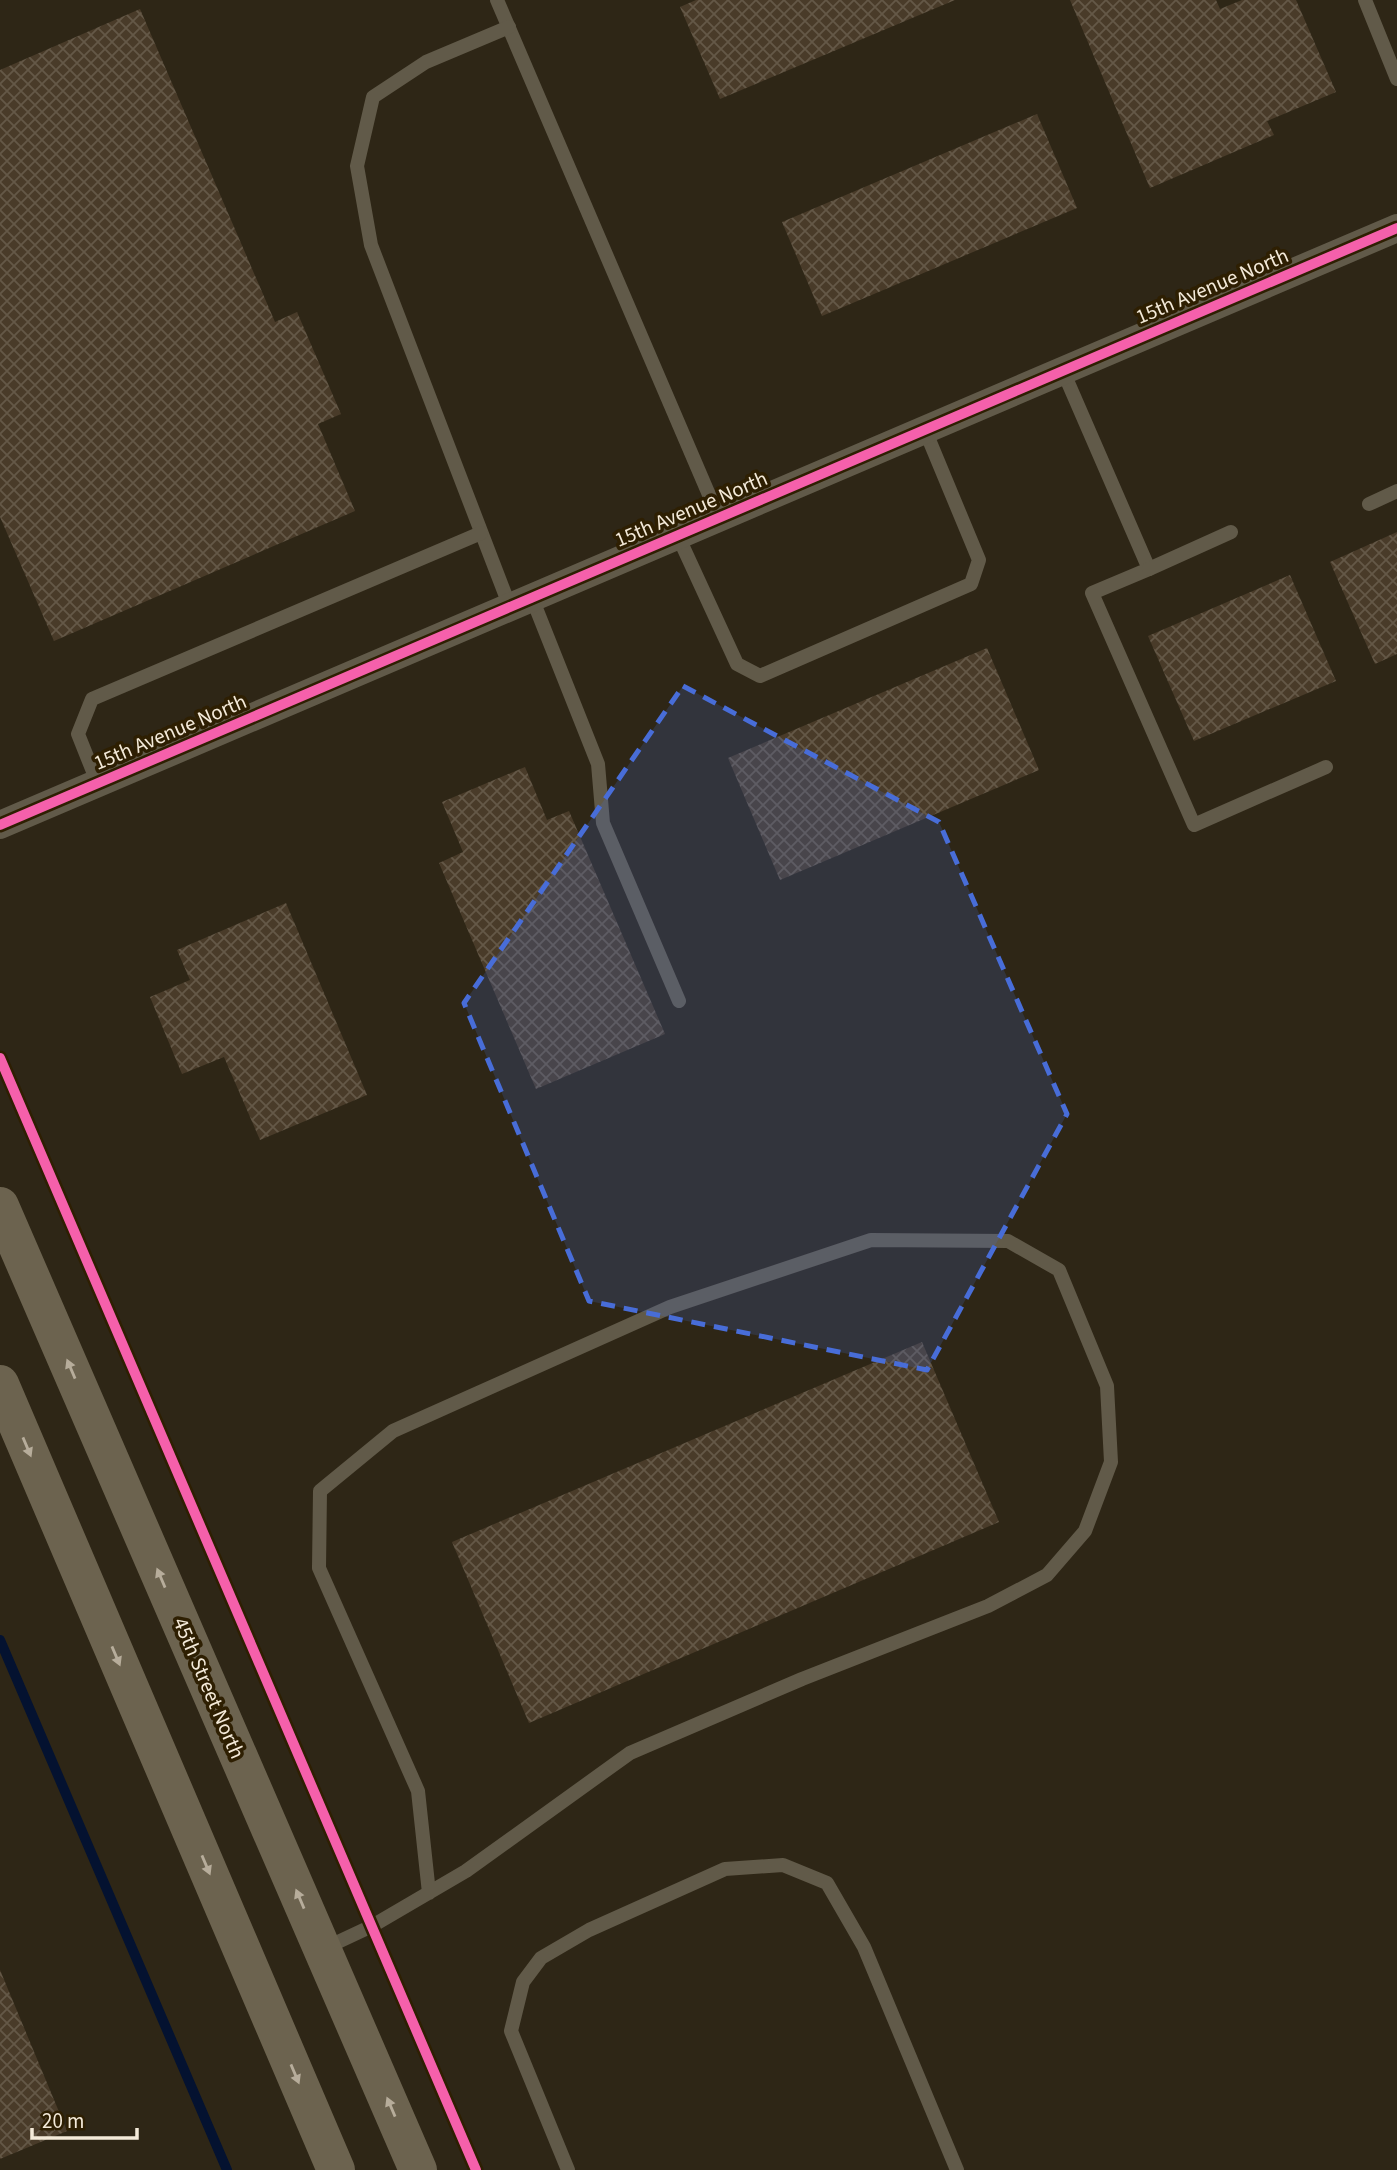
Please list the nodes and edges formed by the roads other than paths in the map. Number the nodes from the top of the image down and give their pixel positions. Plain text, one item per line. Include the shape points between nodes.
1 (497, 0) edge
2 (1364, 0) edge
3 (509, 27) junction
4 (1397, 79) edge
5 (1395, 234) edge
6 (1063, 371) junction
7 (925, 430) junction
8 (1397, 491) edge
9 (1369, 504) dead end
10 (719, 518) junction
11 (1231, 532) dead end
12 (481, 533) junction
13 (678, 536) junction
14 (1149, 569) junction
15 (521, 603) junction
16 (1326, 767) dead end
17 (98, 784) junction
18 (0, 825) edge
19 (680, 1001) dead end
20 (0, 1206) edge
21 (0, 1384) edge
22 (429, 1893) junction
23 (322, 1949) junction
24 (336, 2170) edge
25 (418, 2170) edge
26 (568, 2170) edge
27 (957, 2170) edge

1 - 3 lane
2 - 4 lane
3 - 10 lane
3 - 12 lane via 426,62 373,97 358,166 371,245
5 - 6 street, 15th Avenue North
6 - 7 street, 15th Avenue North
6 - 14 lane
7 - 10 street, 15th Avenue North
7 - 13 lane via 979,560 971,584 760,676 737,664
8 - 9 lane
10 - 13 street, 15th Avenue North
11 - 14 lane
12 - 15 lane
12 - 17 lane via 92,699 78,734
13 - 15 street, 15th Avenue North
14 - 16 lane via 1092,593 1194,825
15 - 17 street, 15th Avenue North
15 - 19 lane via 598,764 603,823
17 - 18 street, 15th Avenue North
23 -> 20 main road, 45th Street North
21 -> 24 main road
22 - 22 lane via 630,1753 988,1606 1047,1575 1085,1531 1111,1462 1107,1386 1059,1270 1008,1241 871,1240 670,1307 393,1431 320,1491 319,1568 418,1791
22 - 23 lane
25 -> 23 main road, 45th Street North
26 - 27 lane via 511,2031 523,1982 541,1958 589,1930 725,1869 783,1865 827,1883 864,1947

